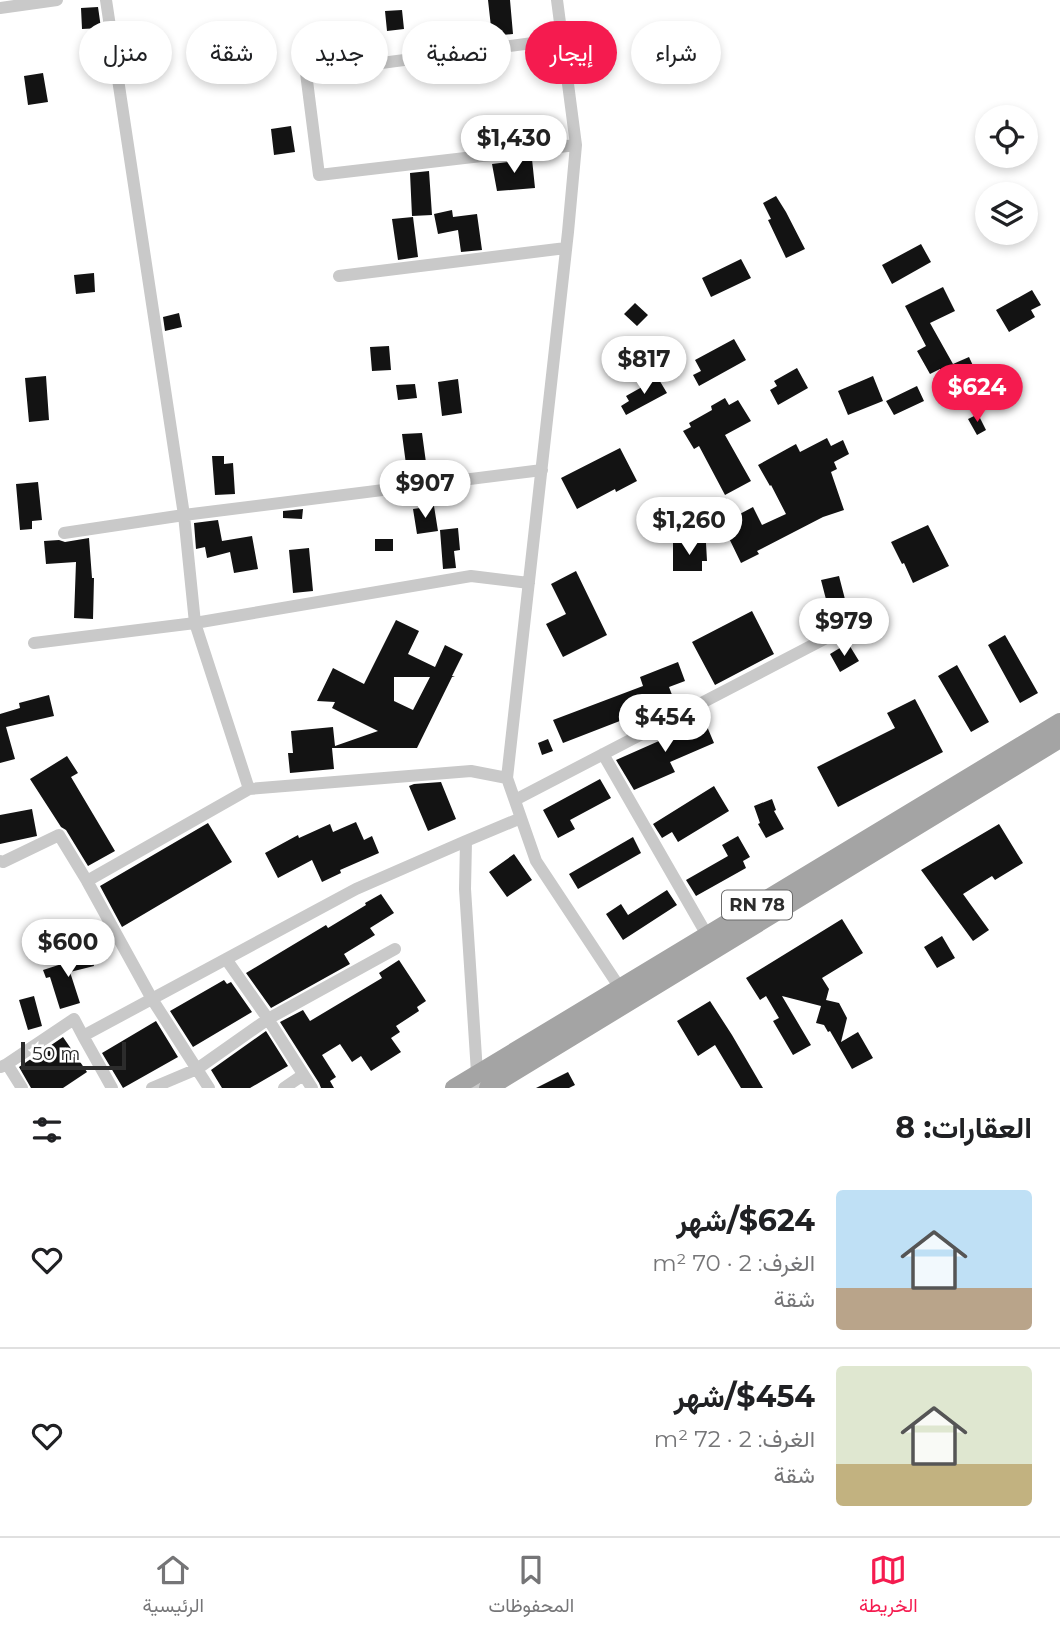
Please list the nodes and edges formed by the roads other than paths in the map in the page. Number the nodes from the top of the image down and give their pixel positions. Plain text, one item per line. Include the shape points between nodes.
1 (57, 0) edge
2 (106, 0) edge
3 (557, 0) edge
4 (0, 8) edge
5 (560, 21) edge
6 (525, 44) edge
7 (569, 84) edge
8 (576, 145) junction
9 (566, 248) junction
10 (339, 276) dead end
11 (542, 470) junction
12 (184, 515) junction
13 (64, 533) dead end
14 (529, 583) junction
15 (195, 623) junction
16 (832, 635) dead end
17 (34, 643) dead end
18 (1060, 722) edge
19 (1060, 739) edge
20 (603, 754) junction
21 (507, 778) junction
22 (250, 789) junction
23 (515, 800) junction
24 (521, 818) junction
25 (466, 841) junction
26 (0, 861) edge
27 (87, 881) junction
28 (707, 935) junction
29 (395, 949) dead end
30 (226, 959) junction
31 (620, 988) junction
32 (152, 999) junction
33 (268, 1019) junction
34 (83, 1036) junction
35 (3, 1066) edge
36 (197, 1069) junction
37 (303, 1075) junction
38 (481, 1083) edge
39 (22, 1088) edge
40 (113, 1088) edge
41 (152, 1088) edge
42 (209, 1088) edge
43 (284, 1088) edge
44 (312, 1088) edge
45 (454, 1088) edge

1 - 4 street
2 - 12 street
3 - 5 street
6 - 8 street via 306,73 319,175
7 - 8 street
8 - 9 street
9 - 10 street
9 - 11 street
11 - 12 street
11 - 14 street
12 - 13 street
12 - 15 street
14 - 15 street via 471,576
14 - 21 street
15 - 17 street
15 - 22 street
16 - 20 street
18 - 28 main road, RN 78
19 - 38 main road, RN 78
20 - 23 street
20 - 28 street
21 - 22 street via 471,771
21 - 23 street
22 - 27 street
23 - 24 street
24 - 25 street
24 - 31 street via 536,862
25 - 30 street via 356,889
25 - 38 street via 465,889
26 - 27 street via 60,835
27 - 32 street
28 - 31 main road, RN 78
29 - 33 street
30 - 32 street
30 - 33 street
31 - 38 main road, RN 78
32 - 34 street
32 - 36 street
33 - 36 street
33 - 37 street
34 - 35 street via 74,1019
34 - 40 street
35 - 39 street
36 - 41 street
36 - 42 street
37 - 43 street
37 - 44 street
38 - 45 main road, RN 78

